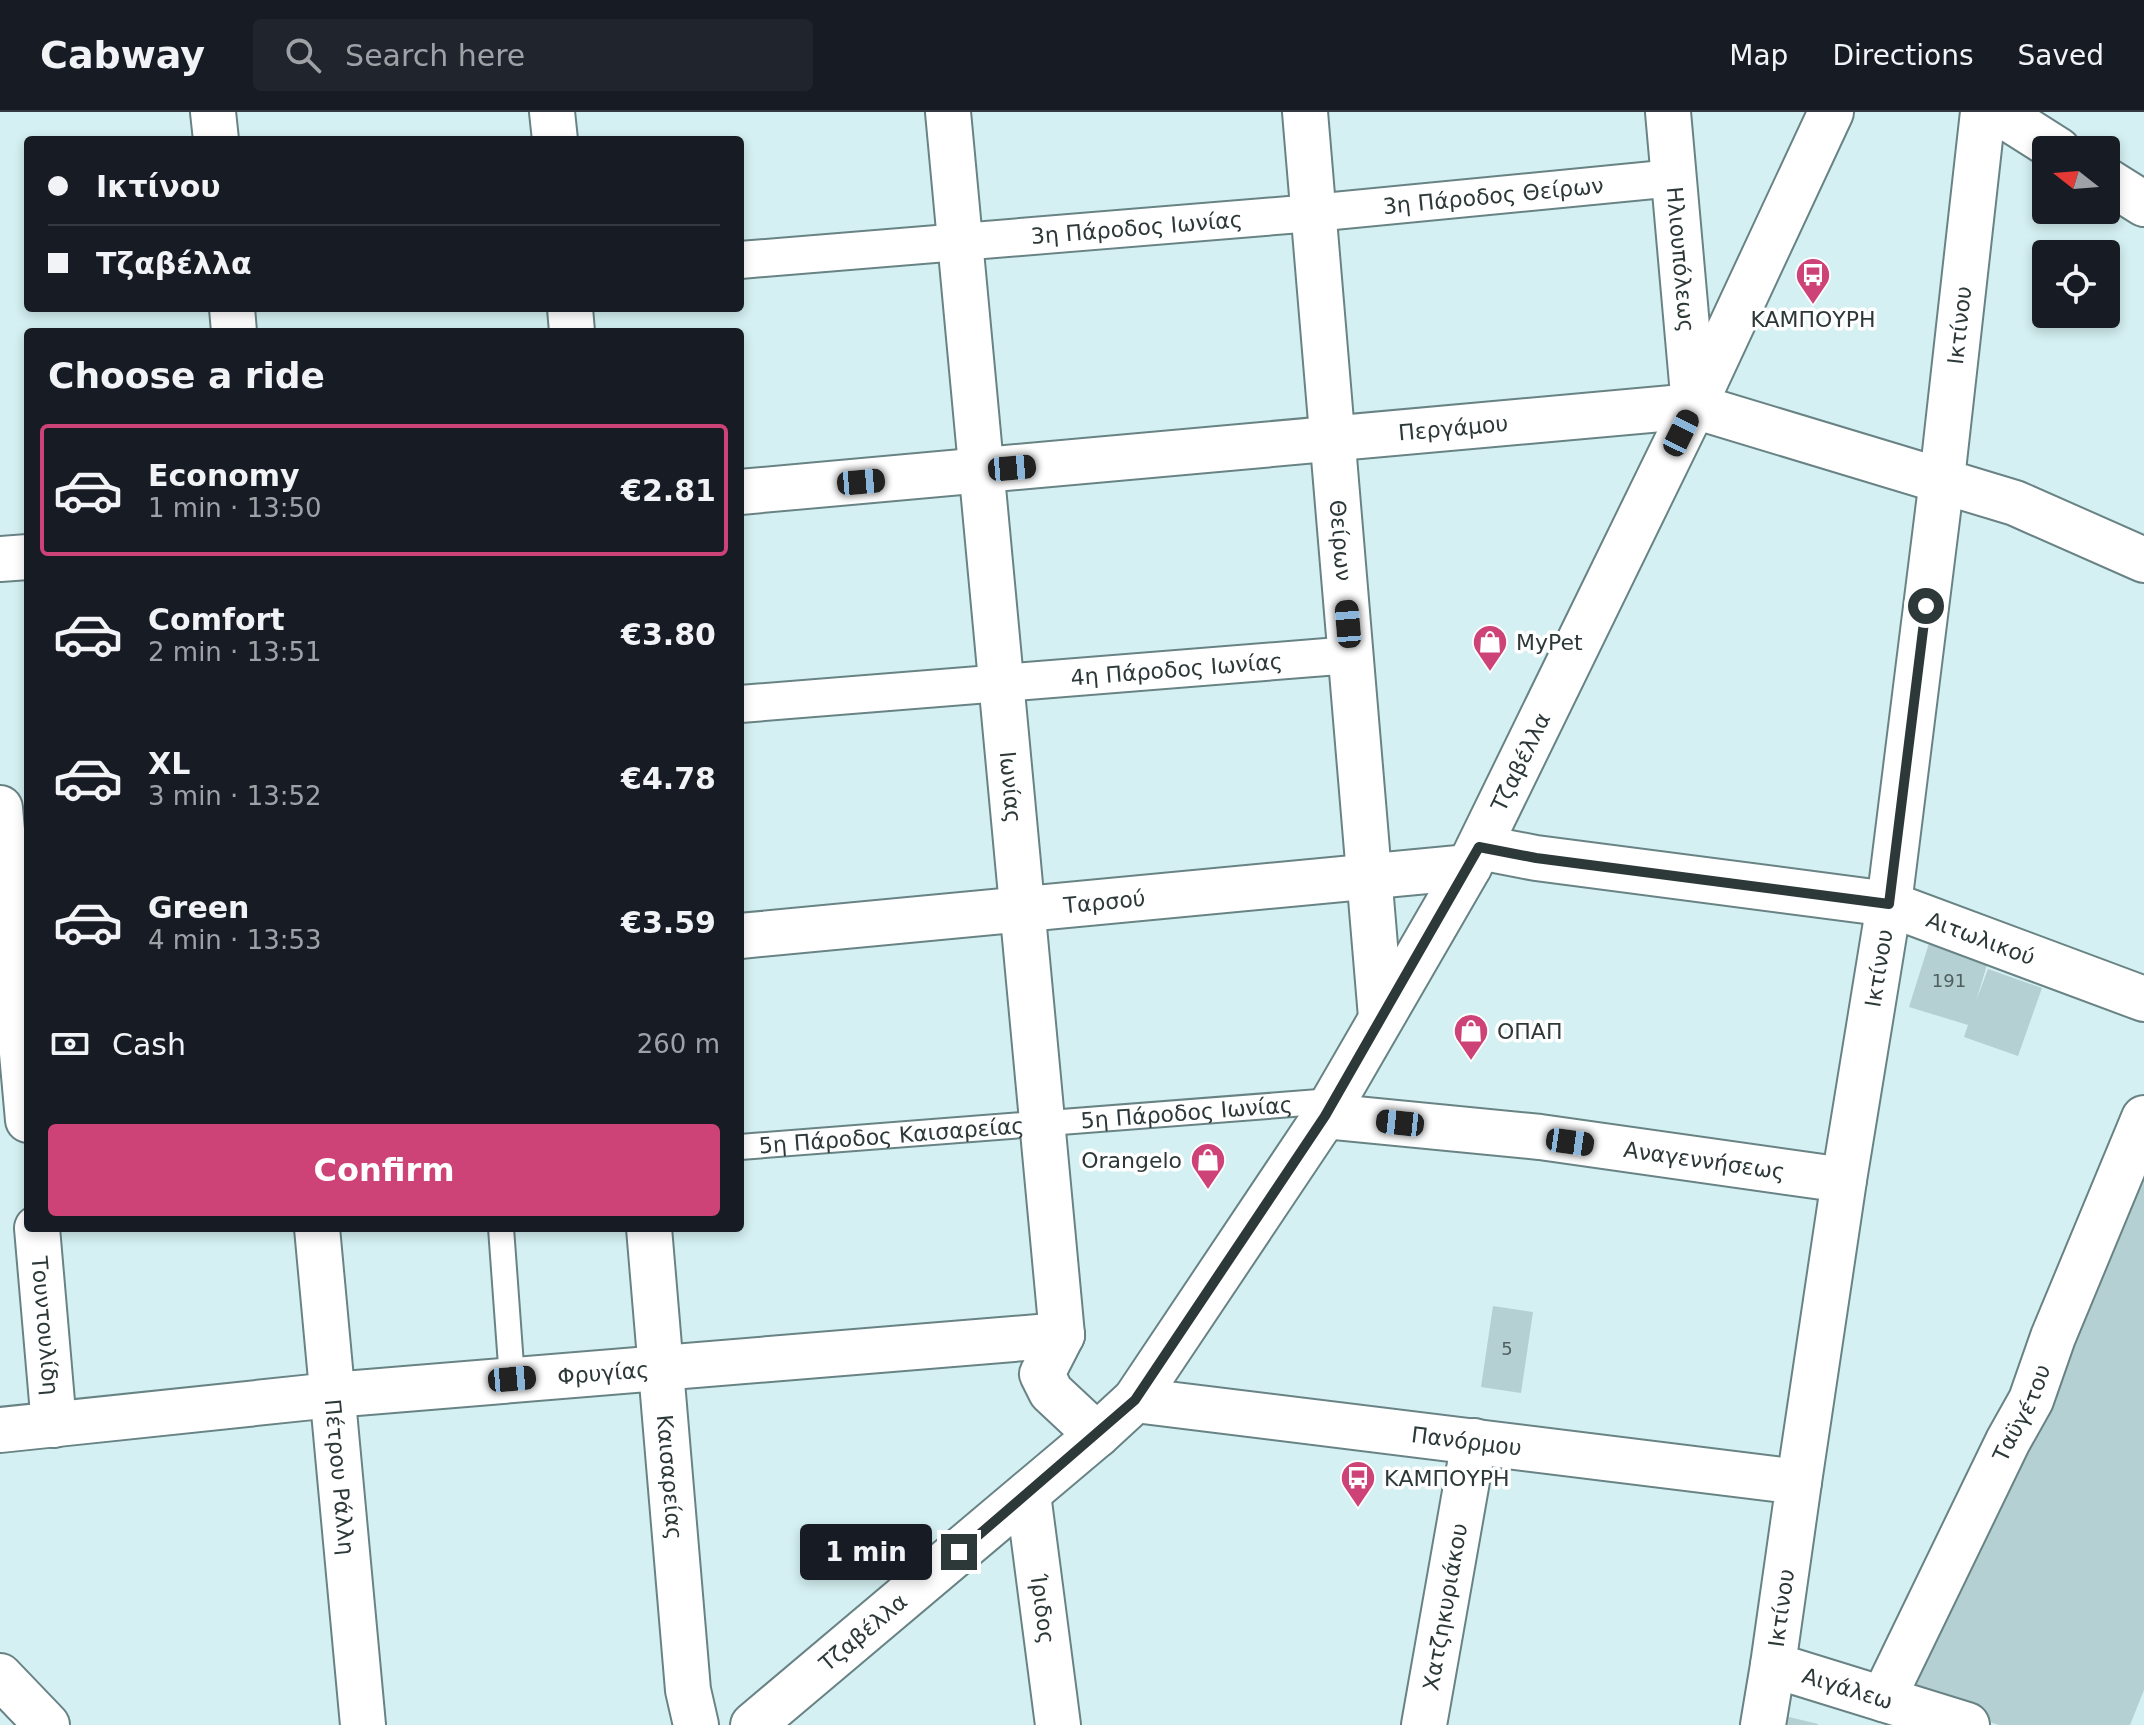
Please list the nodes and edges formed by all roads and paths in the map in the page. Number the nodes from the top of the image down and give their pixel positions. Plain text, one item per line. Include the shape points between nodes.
1 (213, 112) edge
2 (552, 112) edge
3 (948, 112) edge
4 (1305, 112) edge
5 (1668, 112) edge
6 (1831, 112) edge
7 (1983, 112) edge
8 (1998, 112) edge
9 (216, 136) edge
10 (555, 136) edge
11 (2036, 136) edge
12 (1674, 178) junction
13 (2120, 189) edge
14 (2144, 204) edge
15 (1313, 213) junction
16 (961, 242) junction
17 (744, 260) edge
18 (1694, 406) junction
19 (1332, 439) junction
20 (982, 471) junction
21 (1942, 479) junction
22 (744, 492) edge
23 (24, 557) edge
24 (0, 559) edge
25 (2144, 560) edge
26 (1351, 655) junction
27 (1002, 684) junction
28 (744, 704) edge
29 (0, 808) edge
30 (1474, 857) junction
31 (1369, 877) junction
32 (1889, 904) junction
33 (1022, 911) junction
34 (744, 936) edge
35 (15, 994) edge
36 (2144, 999) edge
37 (1381, 1017) junction
38 (24, 1081) edge
39 (1328, 1108) junction
40 (2144, 1118) edge
41 (1043, 1125) junction
42 (744, 1147) edge
43 (1844, 1180) junction
44 (37, 1232) edge
45 (317, 1232) edge
46 (501, 1232) edge
47 (649, 1232) edge
48 (1062, 1335) junction
49 (660, 1366) junction
50 (512, 1379) junction
51 (332, 1395) junction
52 (1135, 1400) junction
53 (54, 1425) junction
54 (0, 1430) edge
55 (1097, 1435) junction
56 (1474, 1441) junction
57 (1799, 1482) junction
58 (1028, 1494) junction
59 (1773, 1665) junction
60 (0, 1676) edge
61 (1883, 1699) junction
62 (47, 1725) edge
63 (363, 1725) edge
64 (696, 1725) edge
65 (753, 1725) edge
66 (1058, 1725) edge
67 (1424, 1725) edge
68 (1763, 1725) edge
69 (1967, 1725) edge

1 - 9 street
2 - 10 street
3 - 16 street, Ιωνίας
4 - 15 street, Θείρων
5 - 12 street, Ηλιουπόλεως
6 - 18 street, Τζαβέλλα
7 - 21 street, Ικτίνου
8 - 11 street
12 - 15 street, 3η Πάροδος Θείρων
12 - 18 street, Ηλιουπόλεως
13 - 14 street
15 - 16 street, 3η Πάροδος Ιωνίας
15 - 19 street, Θείρων
16 - 17 street, 3η Πάροδος Ιωνίας
16 - 20 street, Ιωνίας
18 - 19 street, Περγάμου
18 - 21 street, Περγάμου
18 - 30 street, Τζαβέλλα
19 - 20 street, Περγάμου
19 - 26 street, Θείρων
20 - 22 street, Περγάμου
20 - 27 street, Ιωνίας
21 - 25 street, Περγάμου via 2015,503
21 - 32 street, Ικτίνου
23 - 24 street
26 - 27 street, 4η Πάροδος Ιωνίας
26 - 31 street, Θείρων
27 - 28 street, 4η Πάροδος Ιωνίας
27 - 33 street, Ιωνίας
29 - 35 street
30 - 31 street, Ταρσού
30 - 32 street, Αιτωλικού via 1536,858
30 - 37 street, Τζαβέλλα
31 - 33 street, Ταρσού
31 - 37 street, Θείρων
32 - 36 street, Αιτωλικού
32 - 43 street, Ικτίνου
33 - 34 street, Ταρσού
33 - 41 street, Ιωνίας
35 - 38 street
37 - 39 street, Τζαβέλλα
39 - 41 lane, 5η Πάροδος Ιωνίας
39 - 43 street, Αναγεννήσεως
39 - 52 street, Τζαβέλλα
40 - 61 street, Ταϋγέτου via 2031,1400
41 - 42 lane, 5η Πάροδος Καισαρείας
41 - 48 street, Ιωνίας
43 - 57 street, Ικτίνου
44 - 53 street, Τουντουλίδη
45 - 51 street, Πέτρου Ράλλη
46 - 50 lane
47 - 49 street, Καισαρείας
48 - 49 street, Φρυγίας
48 - 55 street via 1042,1374 1051,1392
49 - 50 street, Φρυγίας
49 - 64 street, Καισαρείας via 688,1690
50 - 51 street, Φρυγίας
51 - 53 street, Φρυγίας
51 - 63 street, Πέτρου Ράλλη
52 - 55 street, Τζαβέλλα
52 - 56 street, Πανόρμου
53 - 54 street, Φρυγίας
55 - 58 street, Τζαβέλλα
56 - 57 street, Πανόρμου
56 - 67 street, Χατζηκυριάκου
57 - 59 street, Ικτίνου
58 - 65 street, Τζαβέλλα
58 - 66 street, Ίριδος
59 - 61 street, Αιγάλεω
59 - 68 street, Ικτίνου
60 - 62 street
61 - 69 street, Αιγάλεω

